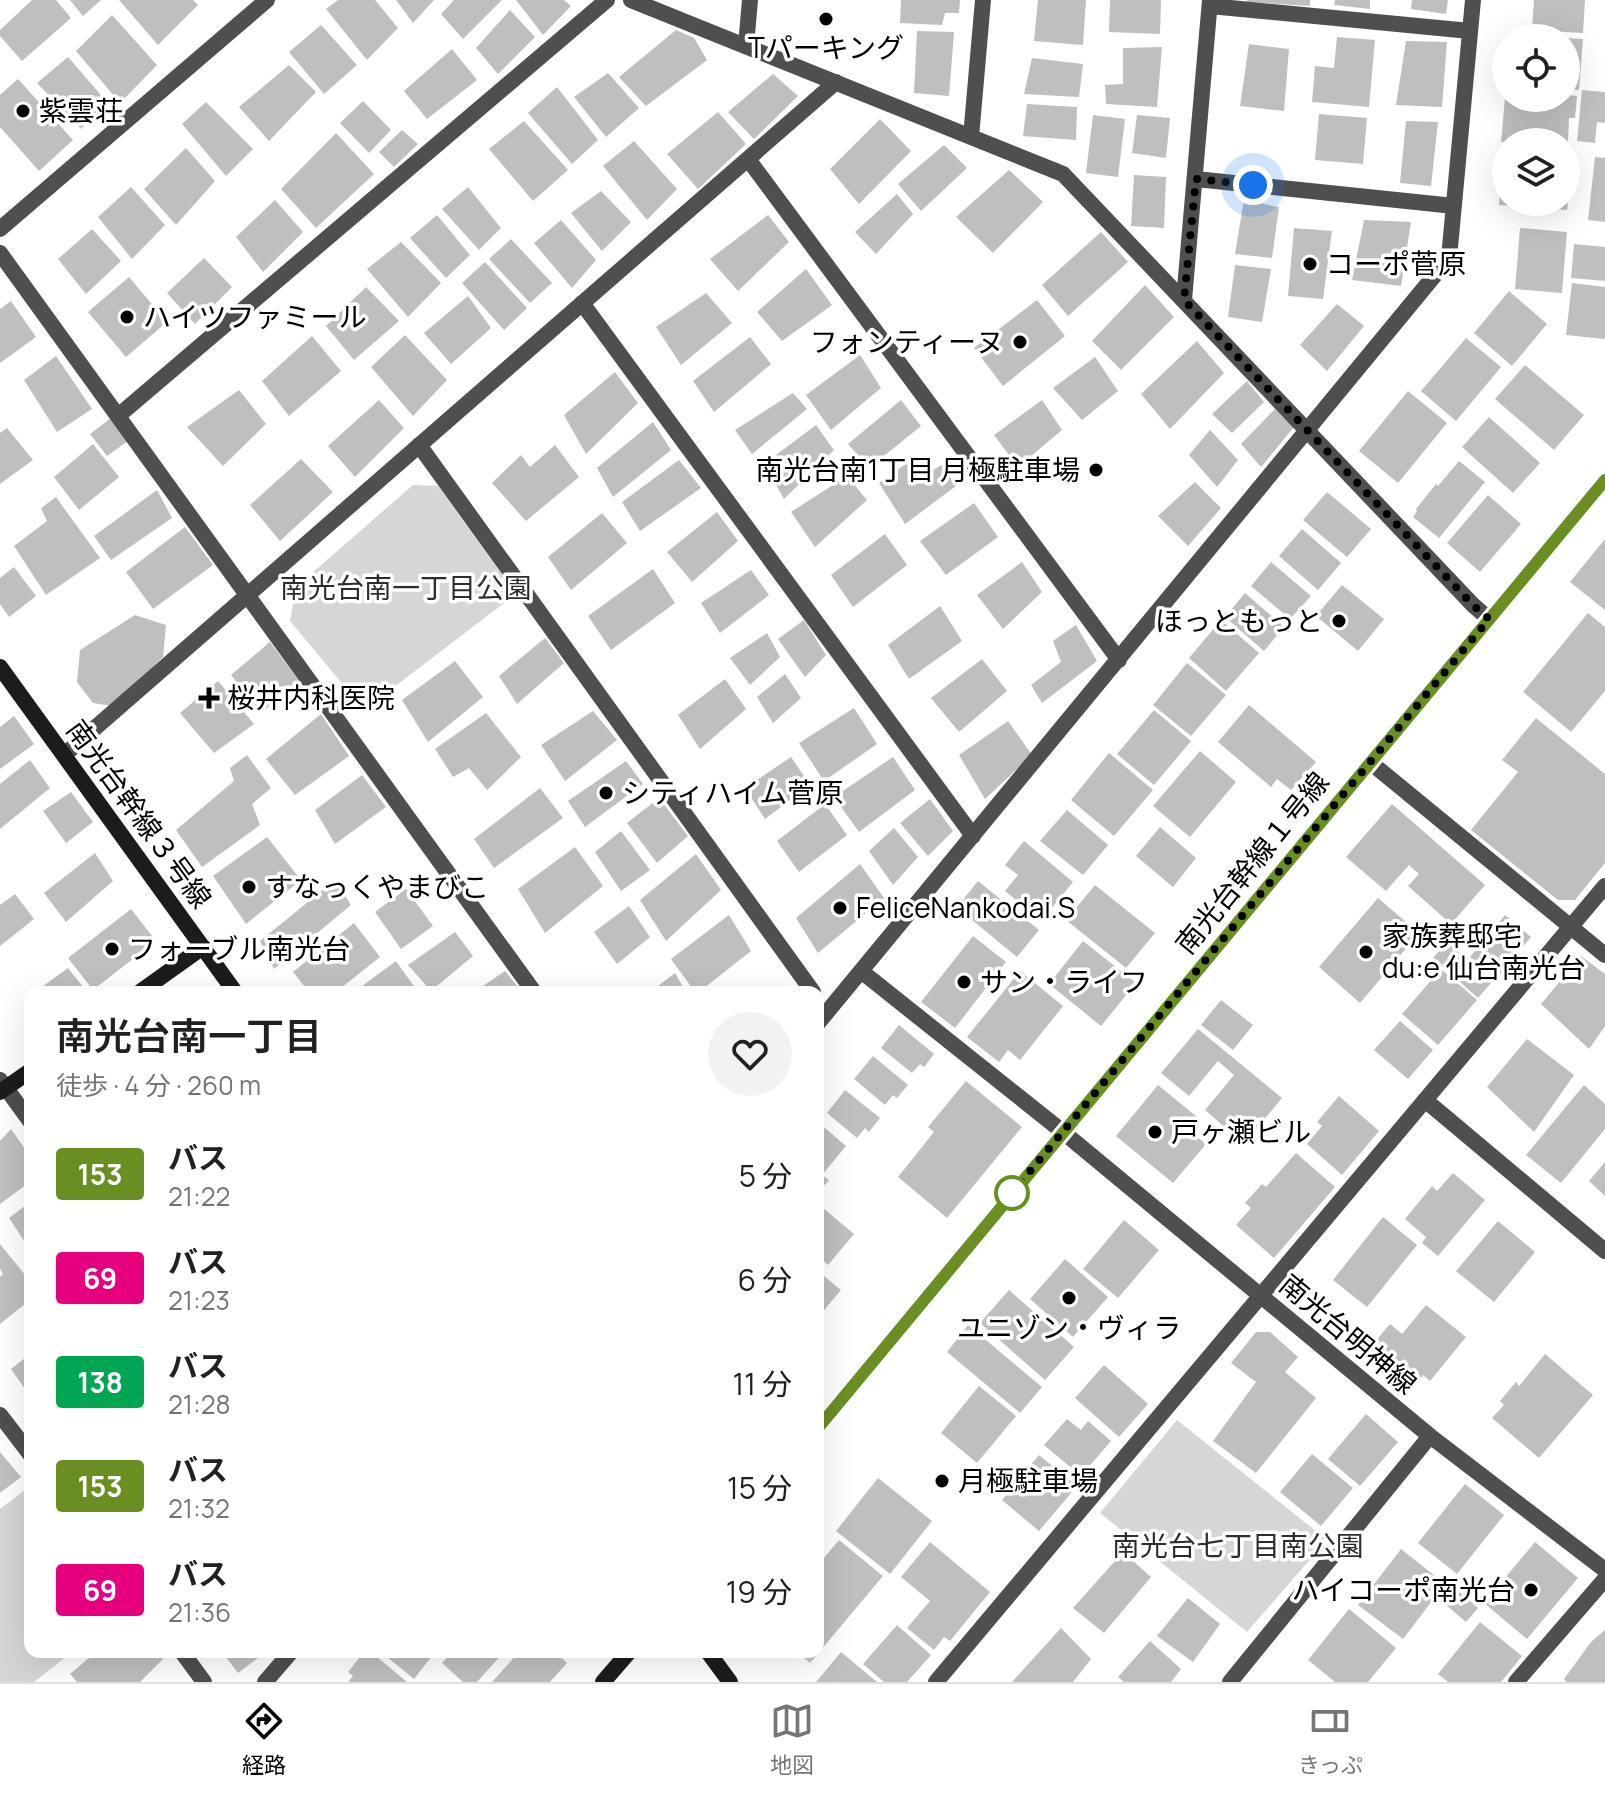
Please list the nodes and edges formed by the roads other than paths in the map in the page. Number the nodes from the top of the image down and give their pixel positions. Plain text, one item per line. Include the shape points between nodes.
1 (267, 0) edge
2 (607, 0) edge
3 (631, 0) edge
4 (750, 0) edge
5 (983, 0) edge
6 (1473, 0) edge
7 (1210, 3) edge
8 (1470, 31) junction
9 (746, 46) junction
10 (836, 82) junction
11 (971, 137) junction
12 (748, 159) junction
13 (1196, 179) junction
14 (1454, 206) junction
15 (0, 229) edge
16 (0, 253) edge
17 (1184, 300) junction
18 (582, 303) junction
19 (118, 416) junction
20 (1309, 430) junction
21 (419, 445) junction
22 (1605, 480) edge
23 (247, 594) junction
24 (1489, 619) junction
25 (1119, 660) junction
26 (0, 667) edge
27 (64, 755) junction
28 (1370, 762) junction
29 (973, 836) junction
30 (1605, 886) edge
31 (1571, 926) junction
32 (203, 947) junction
33 (1605, 955) edge
34 (861, 971) junction
35 (148, 986) edge
36 (231, 986) edge
37 (530, 986) edge
38 (809, 986) edge
39 (824, 1008) edge
40 (24, 1074) edge
41 (2, 1087) edge
42 (1425, 1100) junction
43 (24, 1114) edge
44 (1063, 1132) junction
45 (1605, 1251) edge
46 (1262, 1297) junction
47 (0, 1415) edge
48 (824, 1421) edge
49 (1430, 1436) junction
50 (24, 1446) edge
51 (1605, 1570) edge
52 (1605, 1579) edge
53 (186, 1658) edge
54 (286, 1658) edge
55 (624, 1658) edge
56 (712, 1658) edge
57 (204, 1682) edge
58 (265, 1682) edge
59 (603, 1682) edge
60 (730, 1682) edge
61 (936, 1682) edge
62 (1230, 1682) edge
63 (1516, 1682) edge

1 - 15 street
2 - 19 street
3 - 9 street
4 - 9 street
5 - 11 street
6 - 8 street
7 - 8 street
7 - 13 street
8 - 14 street
9 - 10 street
10 - 11 street
10 - 12 street
11 - 17 street via 1063,174
12 - 18 street
12 - 25 street
13 - 14 street
13 - 17 street
14 - 20 street via 1449,258
16 - 19 street
17 - 20 street
18 - 21 street
18 - 29 street
19 - 23 street
20 - 24 street
20 - 25 street
21 - 23 street
21 - 38 street
22 - 24 street, 南光台幹線１号線
23 - 27 street
23 - 37 street
24 - 28 street, 南光台幹線１号線
25 - 29 street
26 - 27 street, 南光台幹線３号線
27 - 32 street, 南光台幹線３号線
28 - 31 street
28 - 44 street, 南光台幹線１号線
29 - 34 street
30 - 31 street
31 - 33 street
31 - 42 street
32 - 35 street
32 - 36 street, 南光台幹線３号線
34 - 39 street
34 - 44 street, 南光台明神線
40 - 41 street
41 - 43 street
42 - 45 street
42 - 46 street
44 - 46 street, 南光台明神線
44 - 48 street, 南光台幹線１号線
46 - 49 street, 南光台明神線
46 - 61 street
47 - 50 street
49 - 51 street, 南光台明神線
49 - 62 street
52 - 63 street
53 - 57 street
54 - 58 street
55 - 59 street
56 - 60 street

